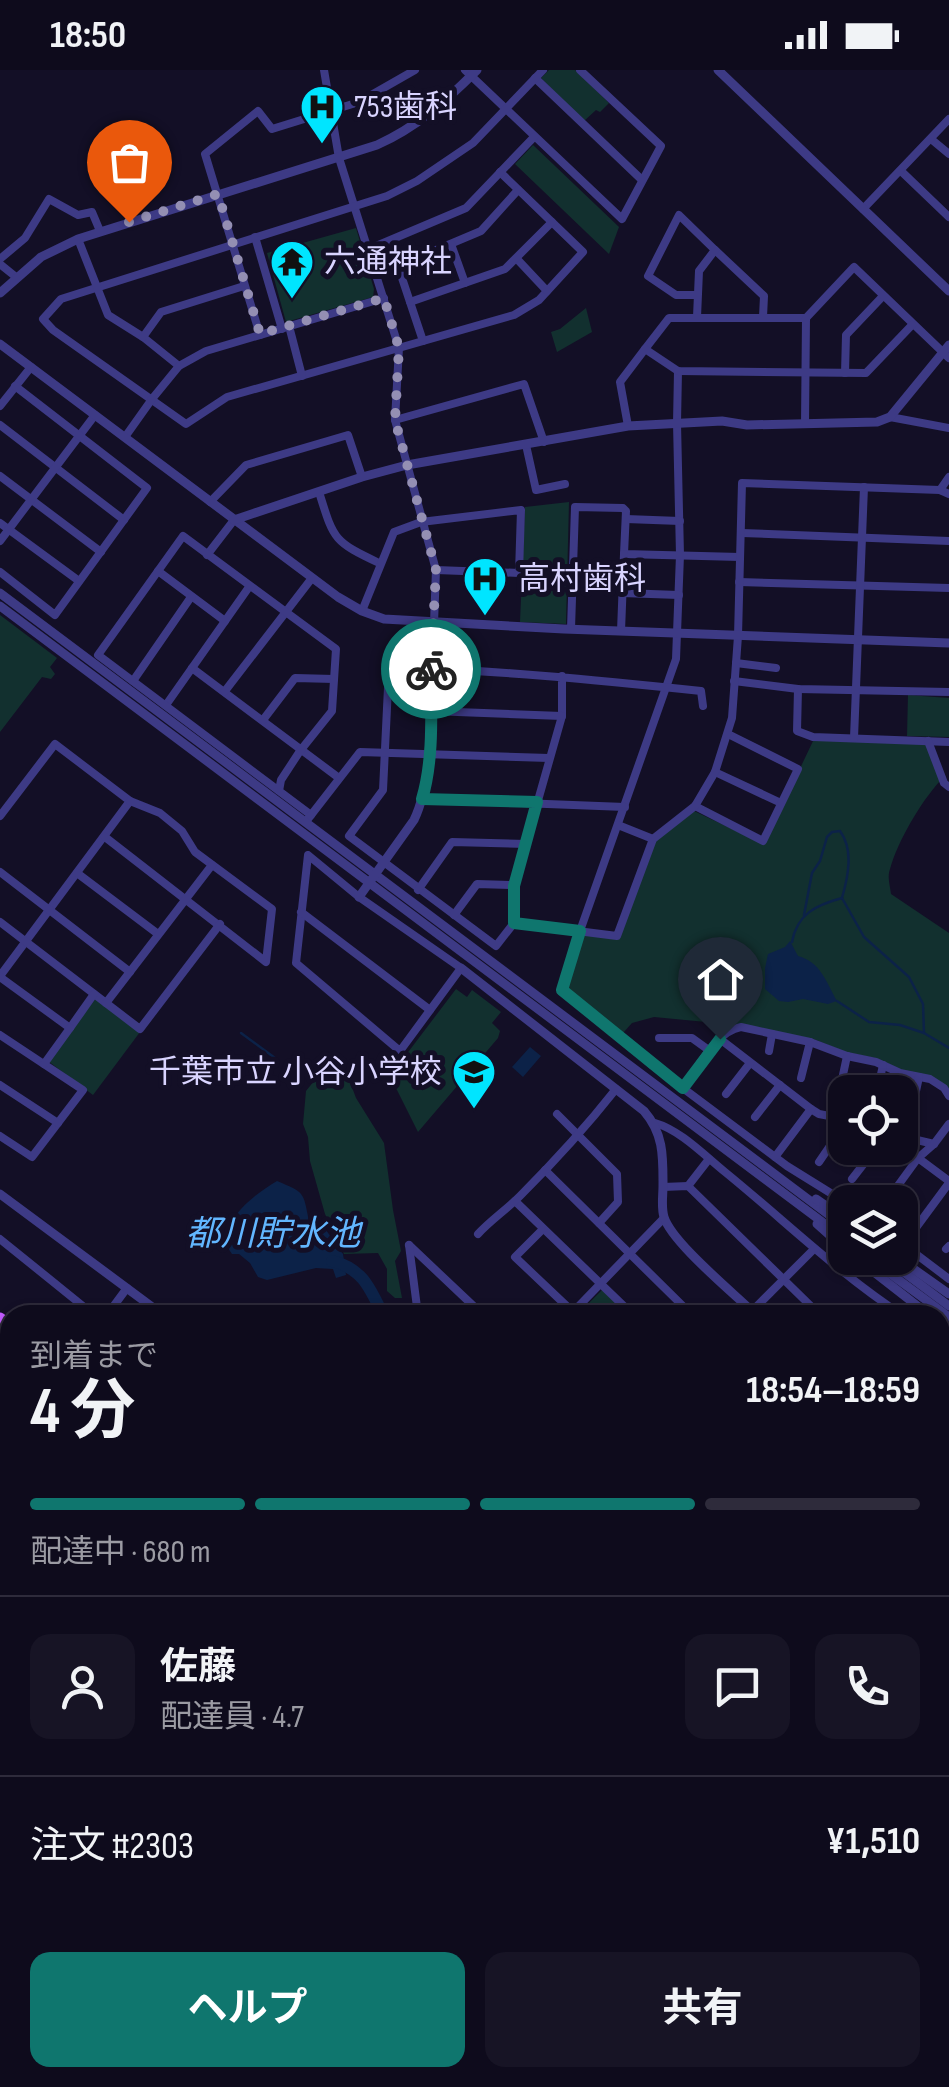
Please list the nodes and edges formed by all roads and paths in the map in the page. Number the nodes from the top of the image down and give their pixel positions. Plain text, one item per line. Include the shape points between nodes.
1 (324, 70) edge
2 (414, 70) edge
3 (543, 70) edge
4 (580, 70) edge
5 (718, 70) edge
6 (471, 72) edge
7 (535, 78) junction
8 (505, 108) junction
9 (332, 110) junction
10 (949, 119) edge
11 (534, 137) junction
12 (931, 138) junction
13 (949, 154) edge
14 (339, 158) junction
15 (901, 171) junction
16 (500, 172) junction
17 (642, 180) junction
18 (518, 190) junction
19 (218, 194) junction
20 (354, 205) junction
21 (864, 210) junction
22 (949, 217) edge
23 (552, 222) junction
24 (100, 231) junction
25 (255, 237) junction
26 (78, 239) junction
27 (390, 241) junction
28 (232, 244) junction
29 (451, 244) junction
30 (368, 249) junction
31 (716, 250) junction
32 (517, 259) junction
33 (0, 262) edge
34 (398, 266) junction
35 (16, 277) junction
36 (465, 282) junction
37 (244, 286) junction
38 (97, 288) junction
39 (547, 291) junction
40 (949, 292) edge
41 (0, 293) edge
42 (697, 295) junction
43 (883, 296) junction
44 (384, 298) junction
45 (410, 302) junction
46 (697, 317) junction
47 (764, 318) junction
48 (806, 318) junction
49 (912, 325) junction
50 (286, 328) junction
51 (260, 334) junction
52 (143, 337) junction
53 (423, 341) junction
54 (0, 344) edge
55 (399, 348) junction
56 (645, 349) junction
57 (947, 352) edge
58 (179, 366) junction
59 (30, 367) junction
60 (678, 371) junction
61 (804, 373) junction
62 (845, 374) junction
63 (302, 376) junction
64 (15, 386) junction
65 (152, 399) junction
66 (0, 406) edge
67 (95, 415) junction
68 (890, 417) junction
69 (395, 420) junction
70 (676, 423) junction
71 (805, 424) junction
72 (0, 425) edge
73 (628, 426) junction
74 (949, 428) edge
75 (80, 436) junction
76 (125, 437) junction
77 (544, 442) junction
78 (526, 445) junction
79 (406, 465) junction
80 (56, 468) junction
81 (0, 476) edge
82 (362, 476) junction
83 (949, 477) edge
84 (565, 484) dead end
85 (864, 487) junction
86 (319, 492) junction
87 (944, 492) edge
88 (31, 500) junction
89 (210, 502) junction
90 (124, 520) junction
91 (234, 520) junction
92 (626, 520) junction
93 (680, 521) junction
94 (421, 522) junction
95 (0, 523) edge
96 (9, 530) junction
97 (742, 533) junction
98 (862, 538) junction
99 (949, 541) edge
100 (0, 542) edge
101 (101, 552) junction
102 (624, 554) junction
103 (207, 555) junction
104 (680, 556) junction
105 (740, 557) junction
106 (380, 563) junction
107 (436, 570) junction
108 (158, 571) junction
109 (0, 572) edge
110 (312, 578) junction
111 (80, 581) junction
112 (739, 582) junction
113 (860, 585) junction
114 (249, 587) junction
115 (949, 588) edge
116 (622, 592) junction
117 (0, 594) edge
118 (679, 595) junction
119 (191, 597) junction
120 (0, 606) edge
121 (362, 610) junction
122 (286, 612) junction
123 (225, 621) junction
124 (434, 623) junction
125 (571, 629) junction
126 (621, 631) junction
127 (678, 633) junction
128 (738, 636) junction
129 (857, 640) junction
130 (949, 643) edge
131 (736, 663) junction
132 (192, 668) junction
133 (431, 668) junction
134 (776, 668) dead end
135 (562, 676) junction
136 (334, 678) junction
137 (133, 681) junction
138 (734, 682) junction
139 (667, 688) junction
140 (798, 688) junction
141 (856, 689) junction
142 (225, 692) junction
143 (949, 692) edge
144 (166, 706) junction
145 (704, 706) dead end
146 (431, 711) junction
147 (562, 716) junction
148 (263, 720) junction
149 (728, 734) junction
150 (854, 738) junction
151 (928, 741) junction
152 (949, 742) edge
153 (300, 751) junction
154 (386, 752) junction
155 (428, 754) junction
156 (549, 758) junction
157 (715, 772) junction
158 (339, 778) junction
159 (949, 787) edge
160 (279, 791) junction
161 (422, 799) junction
162 (130, 801) junction
163 (537, 802) junction
164 (781, 803) junction
165 (694, 806) junction
166 (625, 807) junction
167 (0, 816) edge
168 (308, 819) junction
169 (618, 826) junction
170 (105, 837) junction
171 (653, 839) junction
172 (526, 844) junction
173 (385, 861) junction
174 (212, 864) junction
175 (0, 872) edge
176 (77, 874) junction
177 (514, 886) junction
178 (418, 890) junction
179 (359, 897) junction
180 (186, 899) junction
181 (50, 909) junction
182 (301, 912) junction
183 (454, 915) junction
184 (0, 922) edge
185 (514, 923) junction
186 (220, 924) junction
187 (580, 931) junction
188 (158, 934) junction
189 (26, 941) junction
190 (460, 968) junction
191 (130, 972) junction
192 (0, 976) edge
193 (94, 994) junction
194 (106, 1003) junction
195 (430, 1010) junction
196 (70, 1028) junction
197 (772, 1034) junction
198 (0, 1035) edge
199 (659, 1038) dead end
200 (720, 1039) junction
201 (810, 1042) junction
202 (710, 1051) junction
203 (769, 1051) dead end
204 (847, 1056) junction
205 (750, 1063) junction
206 (44, 1064) junction
207 (883, 1065) junction
208 (843, 1075) edge
209 (880, 1075) edge
210 (919, 1077) junction
211 (801, 1078) dead end
212 (918, 1082) edge
213 (0, 1085) edge
214 (780, 1085) junction
215 (616, 1088) junction
216 (683, 1088) junction
217 (726, 1094) dead end
218 (949, 1096) edge
219 (810, 1108) junction
220 (557, 1114) dead end
221 (828, 1116) edge
222 (755, 1117) dead end
223 (58, 1123) junction
224 (655, 1123) junction
225 (949, 1124) edge
226 (0, 1136) edge
227 (578, 1136) junction
228 (918, 1140) edge
229 (934, 1144) junction
230 (828, 1148) edge
231 (775, 1156) junction
232 (918, 1158) joint
233 (709, 1159) junction
234 (819, 1162) dead end
235 (862, 1165) edge
236 (949, 1168) edge
237 (545, 1170) junction
238 (852, 1178) dead end
239 (947, 1180) edge
240 (688, 1186) junction
241 (792, 1186) junction
242 (663, 1187) junction
243 (828, 1191) edge
244 (0, 1195) edge
245 (514, 1201) junction
246 (828, 1206) edge
247 (804, 1208) junction
248 (828, 1214) edge
249 (664, 1218) junction
250 (599, 1223) junction
251 (918, 1223) edge
252 (828, 1226) edge
253 (543, 1229) junction
254 (478, 1234) dead end
255 (828, 1234) edge
256 (0, 1239) edge
257 (814, 1249) junction
258 (629, 1252) junction
259 (918, 1255) edge
260 (918, 1272) edge
261 (878, 1275) edge
262 (892, 1275) edge
263 (908, 1275) edge
264 (949, 1278) edge
265 (784, 1280) junction
266 (600, 1284) junction
267 (126, 1288) junction
268 (949, 1294) edge
269 (82, 1305) edge
270 (114, 1305) edge
271 (149, 1305) edge
272 (417, 1305) edge
273 (472, 1305) edge
274 (565, 1305) edge
275 (579, 1305) edge
276 (622, 1305) edge
277 (682, 1305) edge
278 (743, 1305) edge
279 (760, 1305) edge
280 (810, 1305) edge
281 (889, 1305) edge
282 (917, 1305) edge
283 (933, 1305) edge
284 (948, 1305) edge

1 - 9 street
2 - 9 street
3 - 7 street
4 - 17 street via 661,146
5 - 21 street
6 - 8 street
6 - 14 street via 412,127
7 - 8 street
7 - 17 street
8 - 11 street
8 - 20 street via 473,142 418,181
9 - 14 street
9 - 19 street via 272,128 258,111 205,154
10 - 12 street
11 - 16 street
11 - 17 street via 622,218
12 - 13 street
12 - 15 street
14 - 19 street
14 - 20 street
15 - 21 street
15 - 22 street
16 - 18 street
16 - 27 street via 466,208
18 - 23 street
18 - 29 street via 481,231
19 - 24 street
19 - 28 street
20 - 25 street
20 - 30 street
21 - 40 street
23 - 32 street
23 - 39 street via 583,252
24 - 26 street
24 - 33 street via 92,212 78,216 48,199 25,238
25 - 28 street
25 - 50 street
26 - 35 street
26 - 38 street
27 - 30 street
27 - 34 street
28 - 37 street
28 - 38 street
29 - 34 street
29 - 36 street
30 - 44 street
31 - 42 street via 699,271
31 - 42 street via 678,215 648,276 676,296
31 - 47 street via 764,296
32 - 36 street
32 - 39 street
33 - 35 street
34 - 45 street
35 - 41 street
36 - 45 street
37 - 51 street
37 - 52 street via 162,312
38 - 52 street via 108,314
38 - 65 street via 61,299 43,319
39 - 53 street via 514,315
42 - 46 street
43 - 48 street via 854,267
43 - 49 street
43 - 62 street via 846,335
44 - 50 street
44 - 55 street
45 - 53 street
46 - 47 street
46 - 56 street via 669,318
47 - 48 street
48 - 61 street
49 - 57 street
49 - 62 street via 866,373
50 - 51 street
50 - 63 street
51 - 58 street
52 - 58 street
53 - 55 street
54 - 59 street
55 - 63 street
55 - 69 street
56 - 60 street
56 - 73 street via 620,382
57 - 68 street
58 - 65 street
59 - 64 street
59 - 67 street
60 - 61 street
60 - 70 street
61 - 62 street
61 - 71 street
63 - 65 street via 226,397 186,424
64 - 66 street
64 - 75 street
65 - 76 street
67 - 75 street
67 - 76 street
68 - 71 street
68 - 74 street
69 - 77 street via 524,384
69 - 79 street
70 - 71 street
70 - 73 street
70 - 93 street
72 - 80 street
73 - 77 street
75 - 80 street
75 - 90 street via 147,488
76 - 89 street
77 - 78 street
78 - 79 street
78 - 84 street via 536,490
79 - 82 street
79 - 94 street
80 - 88 street
80 - 90 street
81 - 88 street
82 - 86 street
82 - 89 street via 348,435 246,465
83 - 87 street
85 - 87 street
85 - 97 street via 742,483
85 - 98 street
86 - 91 street
86 - 106 street via 333,535
88 - 96 street
88 - 101 street
89 - 91 street
90 - 101 street
91 - 103 street
91 - 110 street
92 - 93 street
92 - 102 street
92 - 125 street via 623,508 575,507
93 - 104 street
94 - 106 street via 394,532
94 - 107 street
94 - 107 street via 520,510 519,574
95 - 96 street
96 - 100 street
96 - 111 street
97 - 98 street
97 - 105 street
98 - 99 street
98 - 113 street
101 - 111 street
102 - 104 street
102 - 116 street
103 - 108 street via 183,536
103 - 114 street
104 - 105 street
104 - 118 street
105 - 112 street
106 - 121 street
107 - 124 street
108 - 119 street
108 - 137 street via 98,654
109 - 111 street via 55,615
110 - 121 street
110 - 122 street
112 - 113 street
112 - 128 street
113 - 115 street
113 - 129 street
114 - 122 street
114 - 123 street
116 - 118 street
116 - 126 street
117 - 168 street
118 - 127 street
119 - 123 street
119 - 137 street
120 - 247 street
121 - 124 street
122 - 136 street via 336,649
122 - 142 street
123 - 132 street
124 - 125 street
124 - 133 street
125 - 126 street
126 - 127 street
127 - 128 street
127 - 139 street
128 - 129 street
128 - 131 street
129 - 130 street
129 - 141 street
131 - 134 street
131 - 138 street
132 - 142 street
132 - 144 street
133 - 135 street
133 - 146 street
133 - 154 street via 389,667
135 - 139 street
135 - 147 street
136 - 148 street via 295,678
136 - 153 street via 332,711
137 - 144 street
138 - 140 street
138 - 149 street
139 - 145 street via 701,691
139 - 166 street
140 - 141 street
140 - 150 street via 797,730
141 - 143 street
141 - 150 street
142 - 148 street
144 - 160 street
146 - 147 street
146 - 155 street
147 - 156 street
148 - 153 street
149 - 157 street
149 - 164 street via 798,769
150 - 151 street
151 - 152 street
151 - 159 street
153 - 158 street
153 - 160 street
154 - 155 street
154 - 158 street via 360,752
154 - 173 street via 383,790 349,836
155 - 156 street
155 - 161 street
156 - 163 street
157 - 164 street
157 - 165 street
158 - 168 street
160 - 168 street
161 - 163 street
161 - 173 street
162 - 167 street via 55,744
162 - 170 street
162 - 174 street via 160,813
163 - 166 street
163 - 172 street
164 - 165 street via 763,840
165 - 171 street
166 - 169 street
168 - 241 street
169 - 171 street
169 - 187 street
170 - 176 street
170 - 180 street
171 - 187 street via 617,936
172 - 177 street
172 - 178 street via 452,842
173 - 178 street
173 - 179 street
174 - 180 street
174 - 186 street via 272,909 266,962
175 - 181 street
176 - 181 street
176 - 188 street
177 - 183 street via 477,884
177 - 185 street
178 - 183 street
179 - 182 street via 308,855
179 - 190 street
180 - 186 street
180 - 188 street
181 - 189 street
181 - 191 street
182 - 195 street
182 - 195 street via 296,964 400,1051
183 - 185 street via 496,946
184 - 189 street
185 - 187 street
186 - 194 street via 140,1029
187 - 216 street via 562,990
188 - 191 street
189 - 192 street
189 - 193 street
190 - 195 street
190 - 215 street
191 - 194 street
192 - 196 street
193 - 194 street
193 - 196 street
196 - 206 street
197 - 200 street via 736,1027
197 - 201 street
197 - 203 street
198 - 206 street
199 - 202 street via 692,1038
200 - 202 street
200 - 205 street
201 - 204 street
201 - 211 street
202 - 216 street
204 - 207 street
204 - 208 street
205 - 214 street
205 - 217 street
206 - 223 street via 83,1090
207 - 209 street
207 - 210 street
210 - 212 street
210 - 218 street via 938,1083
213 - 223 street
214 - 219 street
214 - 222 street
215 - 224 street
215 - 227 street
216 - 231 street
219 - 221 street
219 - 231 street
220 - 227 street
223 - 226 street via 32,1157
224 - 233 street
224 - 242 street
225 - 229 street
227 - 237 street
227 - 250 street via 618,1174 618,1202
228 - 229 street
229 - 232 street
230 - 234 street
231 - 243 street
232 - 239 street
233 - 240 street
233 - 257 street
235 - 238 street
236 - 239 street
237 - 245 street
237 - 250 street
239 - 251 street
240 - 242 street
240 - 265 street
241 - 246 street
241 - 248 street
242 - 249 street
244 - 267 street
245 - 253 street
245 - 254 street
247 - 252 street
247 - 255 street
249 - 258 street
249 - 278 street
250 - 258 street
253 - 266 street
253 - 274 street via 515,1257
256 - 269 street
257 - 265 street
257 - 281 street
258 - 266 street
258 - 277 street
259 - 264 street
260 - 268 street
261 - 282 street
262 - 283 street
263 - 284 street
265 - 279 street
265 - 280 street
266 - 275 street
266 - 276 street
267 - 270 street
267 - 271 street
272 - 273 street via 409,1245

